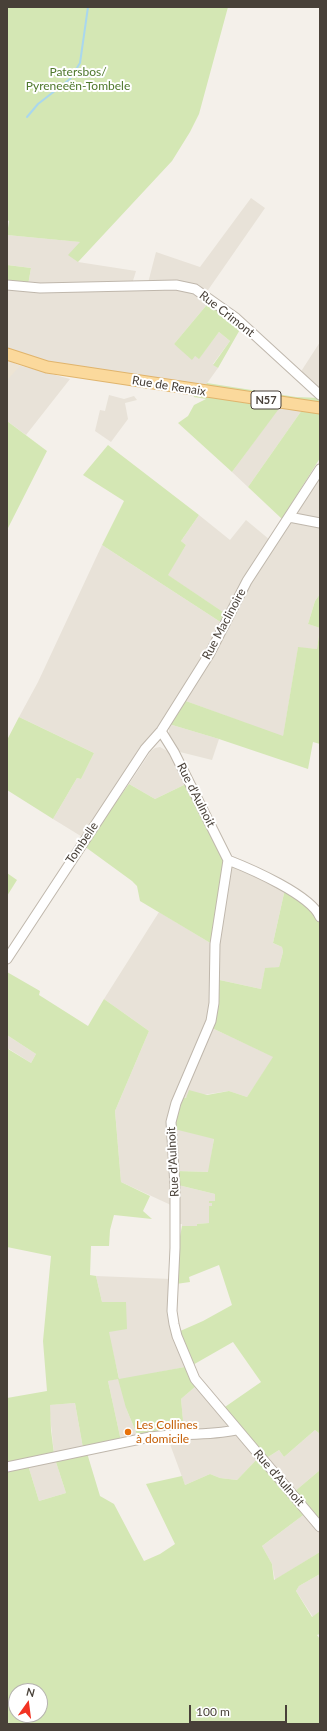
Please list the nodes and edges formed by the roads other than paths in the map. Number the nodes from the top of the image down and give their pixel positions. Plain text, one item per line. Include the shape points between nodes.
1 (7, 285) edge
2 (7, 354) edge
3 (320, 395) edge
4 (320, 408) edge
5 (320, 469) edge
6 (289, 517) junction
7 (320, 523) edge
8 (161, 732) junction
9 (228, 860) junction
10 (320, 917) edge
11 (7, 959) edge
12 (236, 1430) junction
13 (7, 1467) edge
14 (320, 1527) edge

1 - 3 street, Rue Crimont via 40,288 176,286 194,289 236,318
2 - 4 main road, Rue de Renaix / N57 via 20,360 61,370
5 - 6 street, Rue Maclinoire
6 - 7 street
6 - 8 street, Rue Maclinoire via 247,581 210,653
8 - 9 street, Rue d'Aulnoit via 174,752
8 - 11 street, Tombelle via 145,749
9 - 10 street via 256,871 285,887 313,906
9 - 12 street, Rue d'Aulnoit via 215,944 214,1003 211,1021 171,1122 175,1172 172,1311 177,1336 195,1379
12 - 13 street via 150,1436
12 - 14 street, Rue d'Aulnoit

